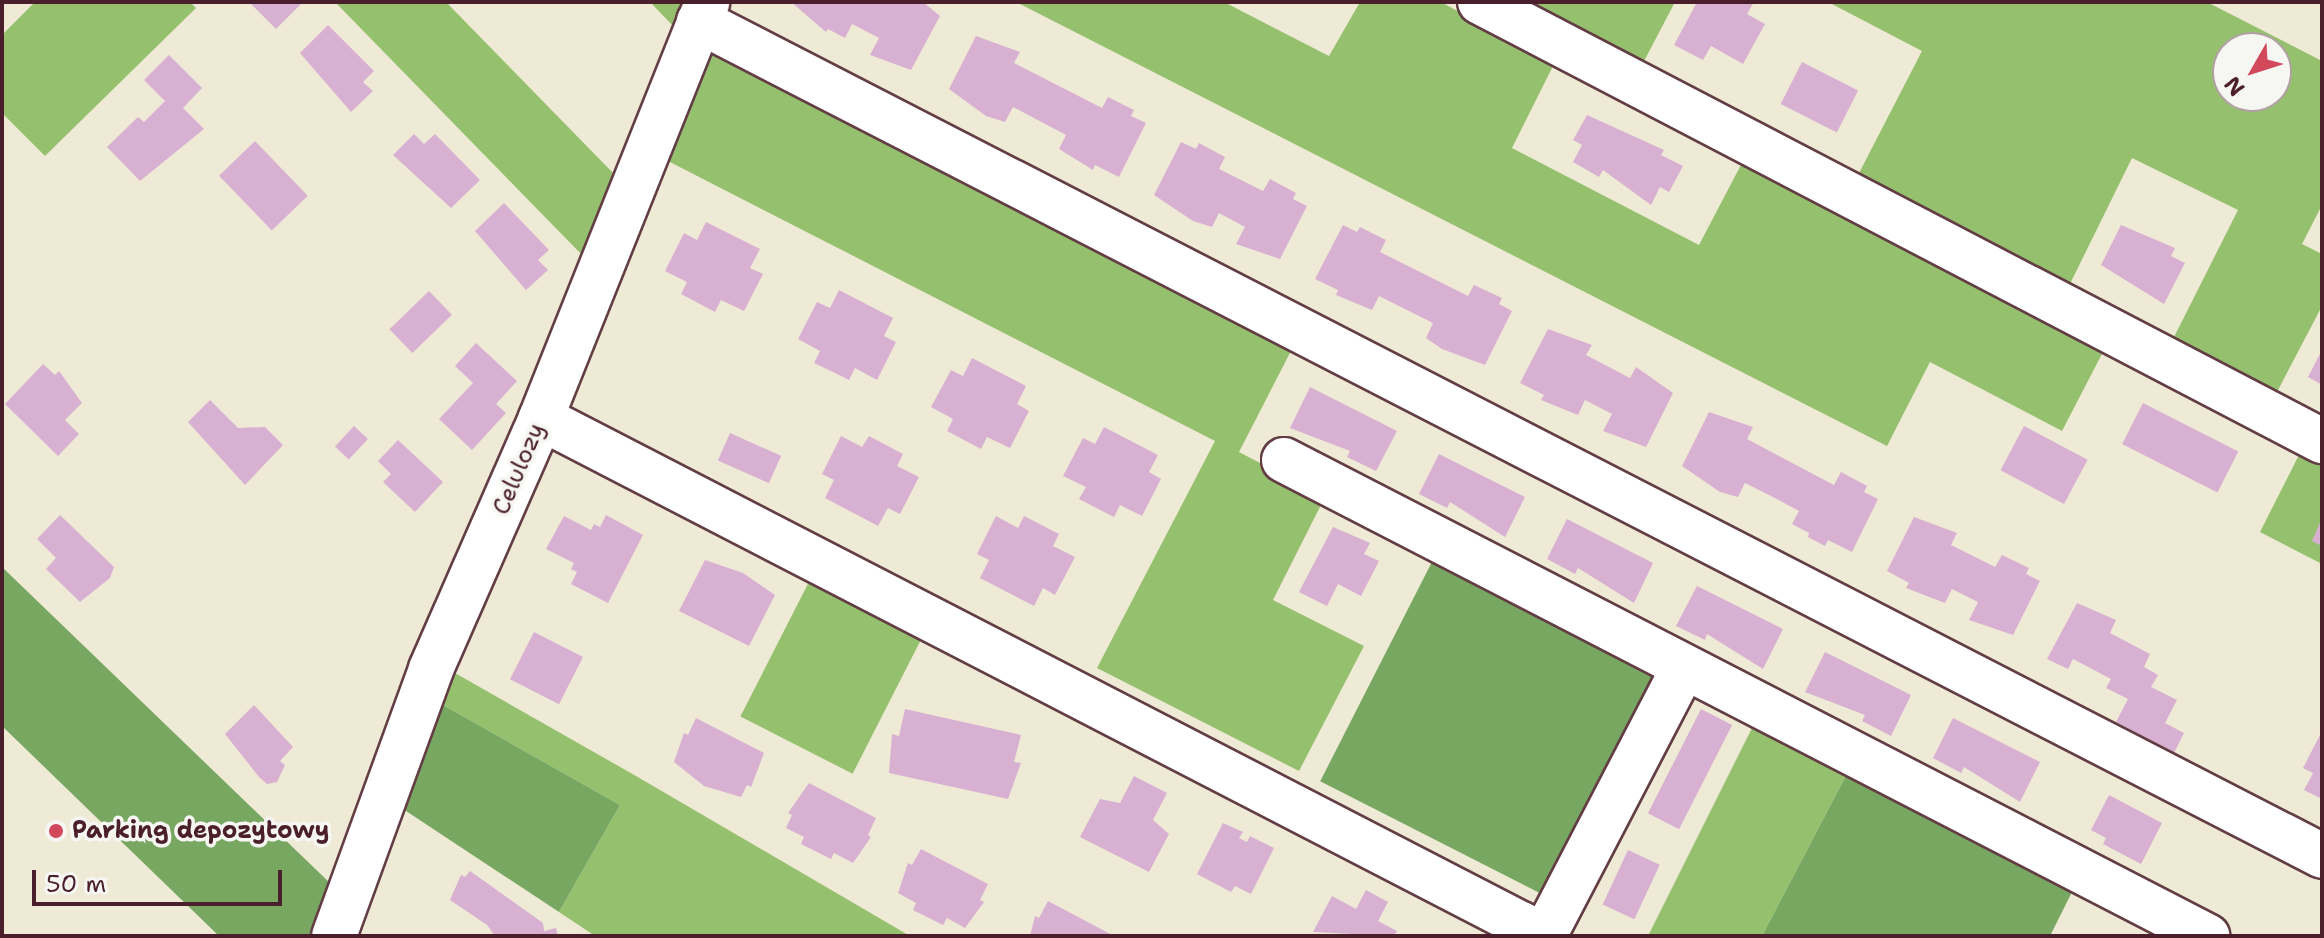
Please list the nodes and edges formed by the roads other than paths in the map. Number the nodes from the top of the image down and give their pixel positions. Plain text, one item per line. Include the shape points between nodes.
1 (1480, 2) edge
2 (703, 12) edge
3 (541, 418) junction
4 (2322, 441) edge
5 (1284, 460) dead end
6 (1684, 667) junction
7 (2322, 856) edge
8 (334, 936) edge
9 (1544, 936) edge
10 (2207, 936) edge

1 - 4 street
2 - 3 street, Celulozy
2 - 7 street
3 - 8 street, Celulozy via 431,669
3 - 9 street
5 - 6 street
6 - 9 street
6 - 10 street

